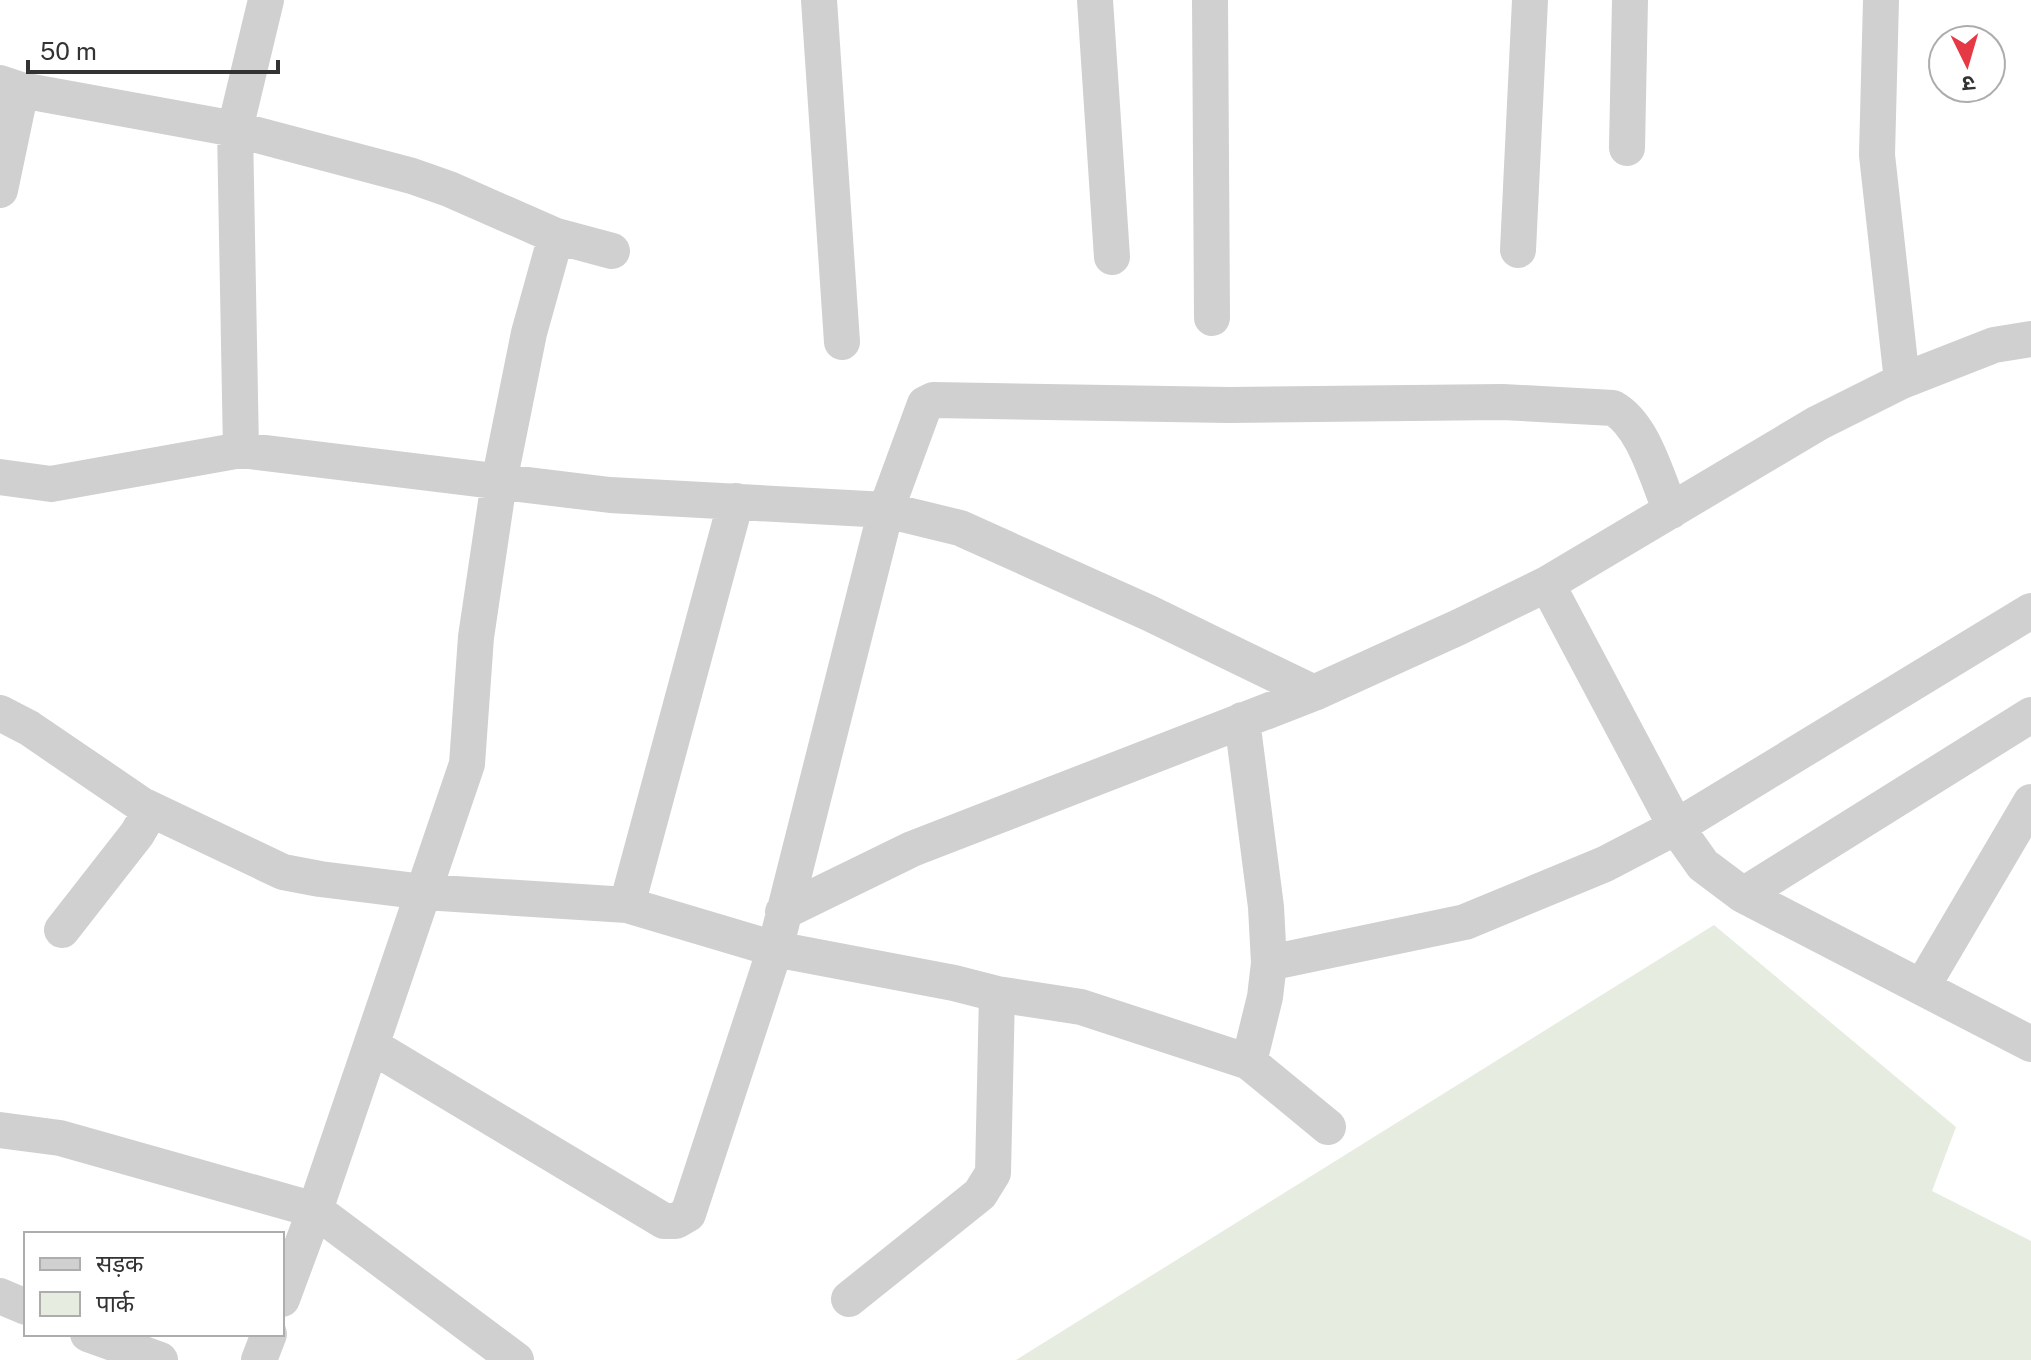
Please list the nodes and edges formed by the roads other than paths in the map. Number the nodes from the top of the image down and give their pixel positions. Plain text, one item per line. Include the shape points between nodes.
1 (266, 0) edge
2 (819, 0) edge
3 (1095, 0) edge
4 (1210, 0) edge
5 (1530, 0) edge
6 (1630, 0) edge
7 (1881, 0) edge
8 (10, 86) edge
9 (235, 129) junction
10 (1627, 148) dead end
11 (0, 190) edge
12 (556, 236) junction
13 (1518, 250) dead end
14 (612, 251) dead end
15 (1112, 257) dead end
16 (1212, 318) dead end
17 (2031, 339) edge
18 (842, 342) dead end
19 (1902, 381) junction
20 (241, 450) junction
21 (0, 477) edge
22 (499, 482) junction
23 (736, 501) junction
24 (886, 510) junction
25 (1671, 511) junction
26 (1547, 584) junction
27 (2031, 611) edge
28 (1314, 693) junction
29 (0, 713) edge
30 (2031, 715) edge
31 (1242, 720) junction
32 (2031, 802) edge
33 (151, 810) junction
34 (1676, 827) junction
35 (424, 892) junction
36 (1743, 895) junction
37 (627, 905) junction
38 (783, 912) junction
39 (62, 930) dead end
40 (775, 949) junction
41 (1269, 963) junction
42 (1922, 987) junction
43 (997, 994) junction
44 (2031, 1044) edge
45 (372, 1046) junction
46 (1249, 1062) junction
47 (1328, 1127) dead end
48 (0, 1130) edge
49 (315, 1210) junction
50 (284, 1294) edge
51 (0, 1296) edge
52 (849, 1299) dead end
53 (24, 1306) edge
54 (94, 1336) edge
55 (268, 1336) edge
56 (160, 1360) edge
57 (259, 1360) edge
58 (516, 1360) edge

1 - 9 street
2 - 18 street
3 - 15 street
4 - 16 street
5 - 13 street
6 - 10 street
7 - 19 street via 1877,155
8 - 9 street
8 - 11 street
9 - 12 street via 412,176
9 - 20 street
12 - 14 street
12 - 22 street via 529,333
17 - 19 street via 1994,345
19 - 25 street via 1818,423
20 - 21 street via 51,484
20 - 22 street
22 - 23 street via 610,495
22 - 35 street via 476,637 467,764
23 - 24 street
23 - 37 street
24 - 25 street via 925,404 933,400 1503,402 1613,408 1626,415 1638,434
24 - 28 street via 960,528
24 - 38 street
25 - 26 street
26 - 28 street
26 - 34 street
27 - 34 street
28 - 31 street
29 - 33 street
30 - 36 street
31 - 38 street via 912,849
31 - 41 street
32 - 42 street
33 - 35 street via 283,872
33 - 39 street
34 - 36 street via 1703,865
34 - 41 street via 1605,864 1465,922
35 - 37 street
35 - 45 street
36 - 42 street
37 - 40 street
38 - 40 street
40 - 43 street
40 - 45 street via 694,1202 676,1221 664,1221
41 - 46 street
42 - 44 street
43 - 46 street via 1081,1007
43 - 52 street via 993,1173 980,1194
45 - 49 street
46 - 47 street
48 - 49 street via 60,1138
49 - 50 street
49 - 58 street
51 - 53 street
54 - 56 street
55 - 57 street

